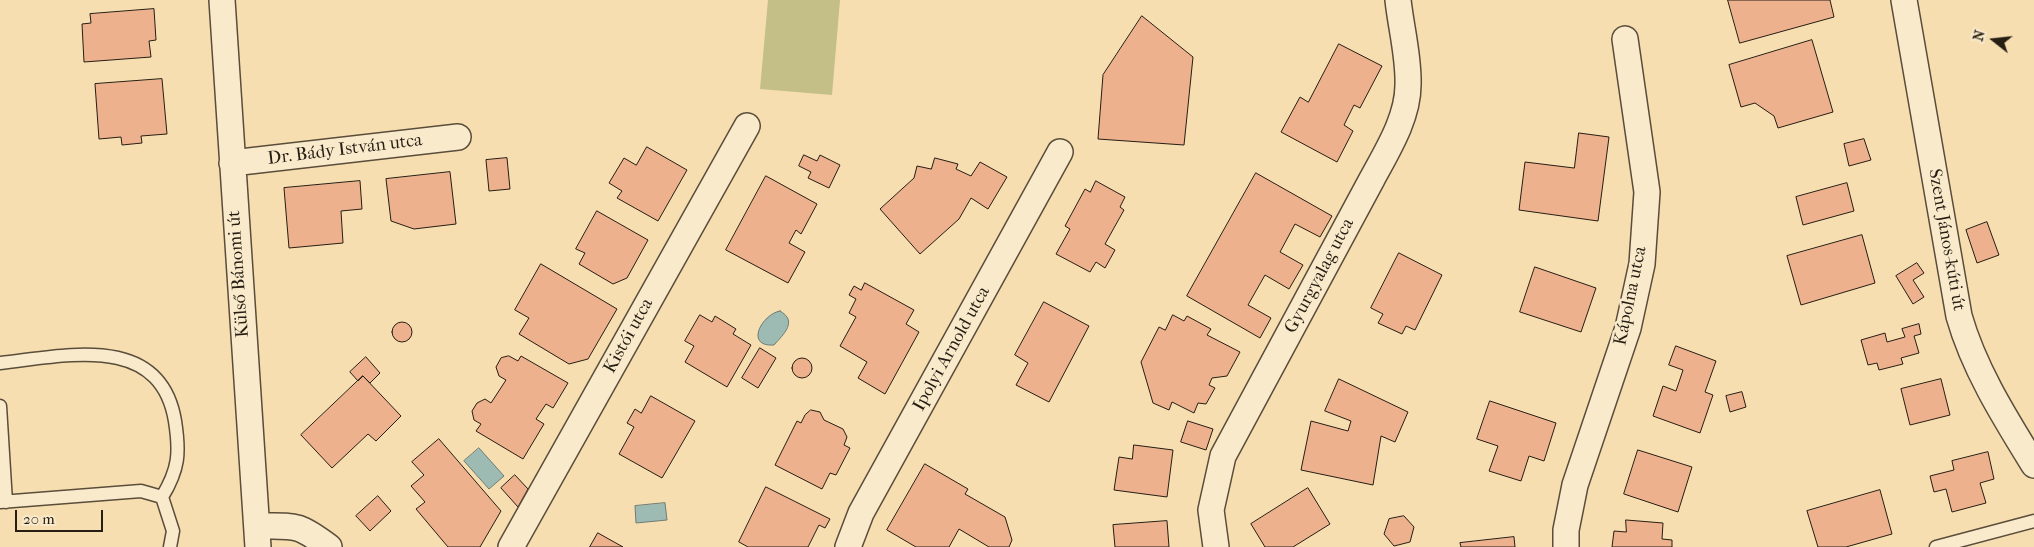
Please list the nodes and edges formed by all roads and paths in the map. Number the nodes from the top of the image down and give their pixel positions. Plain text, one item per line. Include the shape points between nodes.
1 (222, 0) edge
2 (1398, 0) edge
3 (1904, 0) edge
4 (1626, 39) dead end
5 (748, 126) dead end
6 (458, 137) dead end
7 (1060, 152) dead end
8 (232, 163) junction
9 (0, 363) edge
10 (0, 406) edge
11 (2034, 465) edge
12 (162, 498) junction
13 (3, 502) edge
14 (2034, 521) edge
15 (258, 537) edge
16 (170, 547) edge
17 (329, 547) edge
18 (511, 547) edge
19 (848, 547) edge
20 (1216, 547) edge
21 (1566, 547) edge
22 (1936, 547) edge

1 - 8 street, Külső Bánomi út
2 - 20 street, Gyurgyalag utca via 1408,86 1404,110 1372,180 1222,456 1211,510
3 - 11 street, Szent János-kúti út via 1959,316 1967,344
4 - 21 street, Kápolna utca via 1647,192 1642,264 1628,328 1575,485
5 - 18 street, Kistói utca
6 - 8 street, Dr. Bády István utca
7 - 19 street, Ipolyi Arnold utca via 862,513
8 - 15 street, Külső Bánomi út
9 - 12 lane via 104,354 136,363 160,381 172,403 179,443 174,477
10 - 13 lane
12 - 13 lane via 141,490
12 - 16 lane via 173,531
14 - 22 lane
15 - 17 street via 295,526

